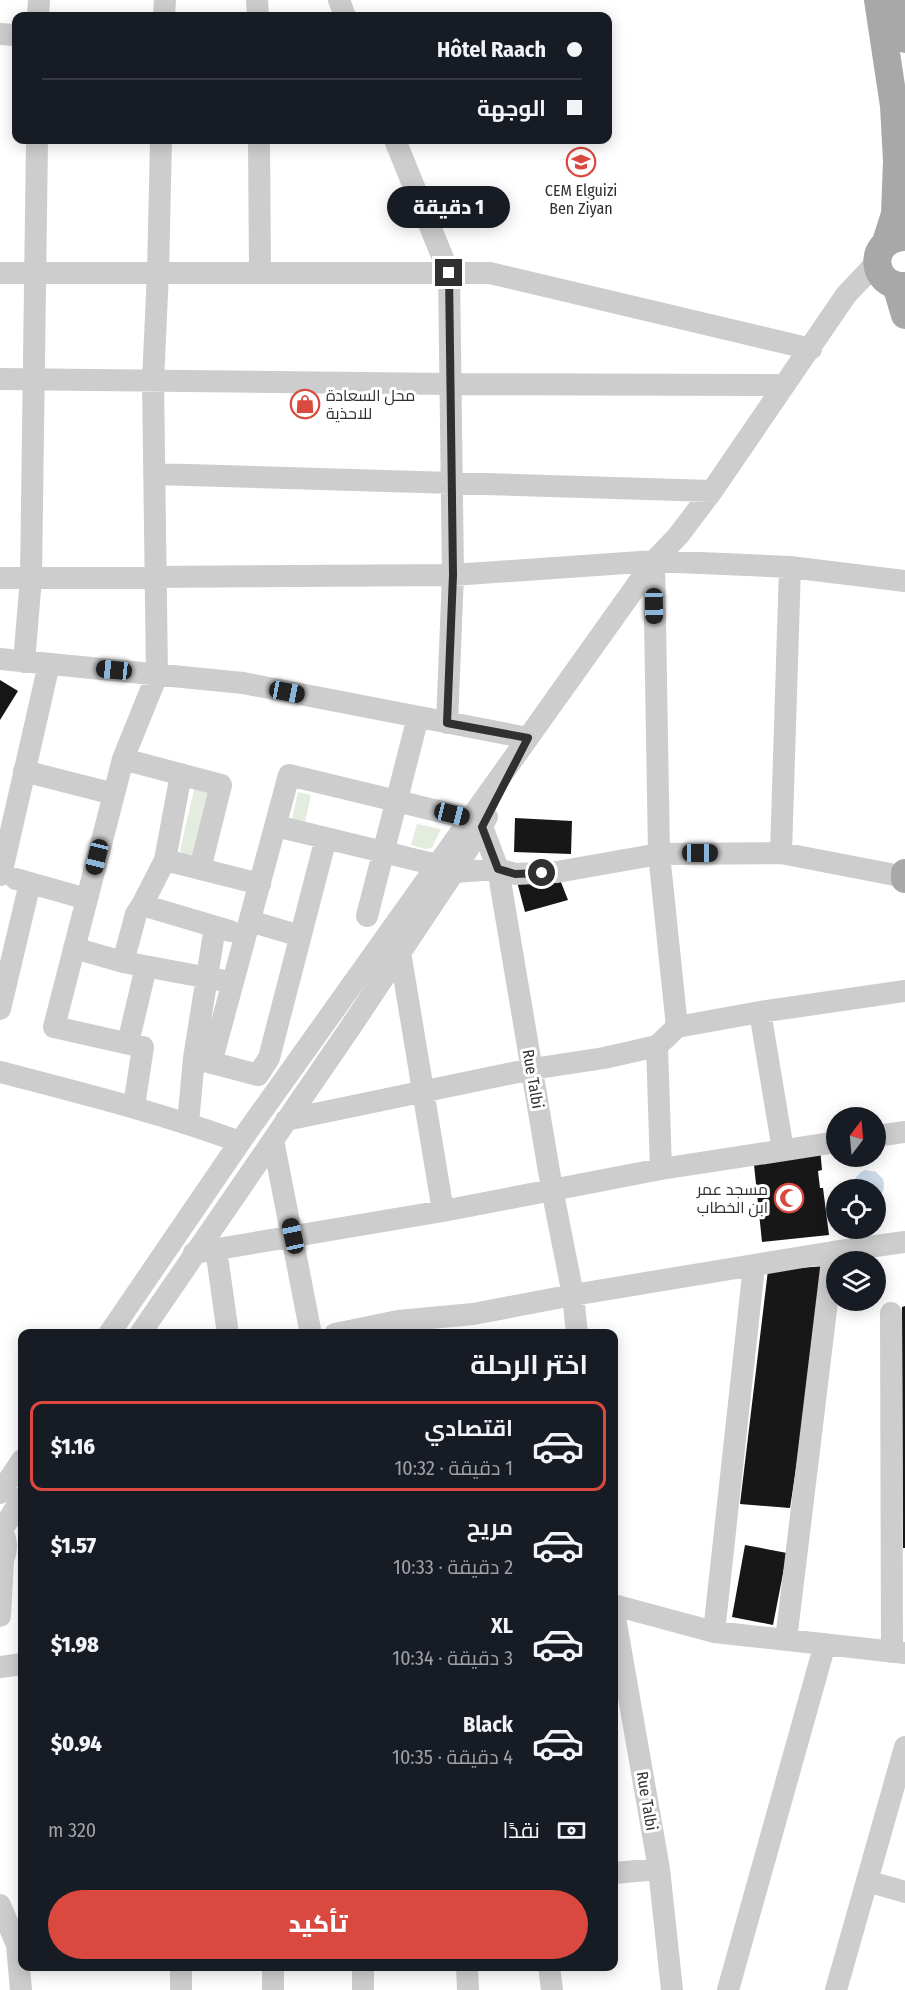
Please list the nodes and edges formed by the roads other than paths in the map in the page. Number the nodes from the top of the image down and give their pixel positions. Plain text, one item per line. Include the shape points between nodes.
1 (878, 0) edge
2 (899, 0) edge
3 (905, 39) edge
4 (37, 144) edge
5 (161, 144) edge
6 (259, 144) edge
7 (397, 144) edge
8 (893, 266) edge
9 (0, 273) edge
10 (36, 273) junction
11 (158, 273) junction
12 (260, 273) junction
13 (449, 273) junction
14 (905, 315) edge
15 (811, 350) junction
16 (0, 378) edge
17 (35, 379) junction
18 (153, 380) junction
19 (450, 384) junction
20 (784, 385) junction
21 (154, 474) junction
22 (452, 483) junction
23 (712, 491) junction
24 (654, 561) junction
25 (790, 567) junction
26 (453, 575) junction
27 (156, 577) junction
28 (0, 578) edge
29 (31, 578) junction
30 (905, 581) edge
31 (0, 659) edge
32 (24, 662) junction
33 (49, 664) junction
34 (157, 675) junction
35 (418, 717) junction
36 (447, 723) junction
37 (528, 738) junction
38 (123, 759) junction
39 (24, 771) junction
40 (181, 774) junction
41 (114, 794) junction
42 (397, 801) junction
43 (476, 823) junction
44 (276, 826) junction
45 (326, 838) junction
46 (384, 852) junction
47 (781, 853) junction
48 (659, 854) junction
49 (165, 860) junction
50 (446, 868) junction
51 (200, 869) junction
52 (498, 869) junction
53 (0, 874) edge
54 (905, 876) edge
55 (30, 883) junction
56 (260, 884) junction
57 (87, 899) junction
58 (142, 905) junction
59 (367, 916) dead end
60 (216, 927) junction
61 (248, 929) junction
62 (300, 936) junction
63 (74, 948) junction
64 (400, 952) junction
65 (123, 962) junction
66 (146, 967) junction
67 (207, 978) junction
68 (234, 981) junction
69 (905, 991) edge
70 (1, 997) edge
71 (760, 1012) junction
72 (677, 1027) junction
73 (128, 1043) junction
74 (657, 1046) junction
75 (203, 1060) junction
76 (532, 1069) junction
77 (0, 1072) edge
78 (423, 1092) junction
79 (134, 1106) junction
80 (286, 1120) junction
81 (188, 1123) junction
82 (905, 1132) edge
83 (886, 1135) edge
84 (273, 1140) junction
85 (240, 1142) junction
86 (826, 1144) edge
87 (783, 1150) junction
88 (662, 1169) junction
89 (552, 1189) junction
90 (443, 1211) junction
91 (293, 1236) junction
92 (905, 1242) edge
93 (205, 1251) junction
94 (840, 1251) edge
95 (826, 1253) edge
96 (754, 1266) junction
97 (573, 1295) junction
98 (826, 1310) edge
99 (891, 1313) dead end
100 (476, 1324) edge
101 (399, 1328) edge
102 (113, 1329) edge
103 (144, 1329) edge
104 (227, 1329) edge
105 (310, 1329) edge
106 (576, 1329) edge
107 (16, 1499) edge
108 (7, 1529) edge
109 (2, 1562) edge
110 (898, 1564) edge
111 (618, 1606) edge
112 (0, 1616) edge
113 (714, 1632) junction
114 (618, 1635) edge
115 (786, 1640) junction
116 (825, 1644) junction
117 (898, 1652) edge
118 (18, 1665) edge
119 (0, 1667) edge
120 (905, 1748) edge
121 (659, 1869) junction
122 (618, 1873) edge
123 (867, 1881) junction
124 (905, 1892) edge
125 (0, 1905) edge
126 (18, 1936) edge
127 (19, 1971) edge
128 (181, 1971) edge
129 (273, 1971) edge
130 (363, 1971) edge
131 (467, 1971) edge
132 (550, 1971) edge
133 (21, 1990) edge
134 (181, 1990) edge
135 (273, 1990) edge
136 (363, 1990) edge
137 (468, 1990) edge
138 (552, 1990) edge
139 (672, 1990) edge
140 (728, 1990) edge
141 (836, 1990) edge

1 - 8 main road via 894,106 897,161
2 - 3 main road
4 - 10 street
5 - 11 street
6 - 12 street
7 - 13 street
8 - 14 main road
8 - 15 street via 846,295
9 - 10 street
10 - 11 street
10 - 17 street
11 - 12 street
11 - 18 street
12 - 13 street
13 - 15 street via 490,273
13 - 19 street
15 - 20 street
16 - 17 street
17 - 18 street
17 - 29 street
18 - 19 street
18 - 21 street
19 - 20 street
19 - 22 street
20 - 23 street
21 - 22 street
21 - 27 street
22 - 23 street
22 - 26 street
23 - 24 street
24 - 25 street
24 - 26 street
24 - 37 street
24 - 48 street
25 - 30 street
25 - 47 street
26 - 27 street
26 - 36 street
27 - 29 street
27 - 34 street
28 - 29 street
29 - 32 street
31 - 32 street
32 - 33 street
33 - 34 street
33 - 39 street
34 - 35 street via 243,683
34 - 38 street
35 - 36 street
35 - 42 street
36 - 37 street
37 - 43 street
38 - 40 street
38 - 41 street
39 - 41 street
39 - 53 street
40 - 49 street
40 - 51 street via 221,785
41 - 57 street
42 - 43 street
42 - 44 street via 289,775
42 - 46 street
43 - 50 street
43 - 52 street, Rue Talbi
44 - 45 street
44 - 56 street
45 - 46 street
45 - 62 street
46 - 50 street
46 - 59 street
47 - 48 street
47 - 54 street
48 - 52 street via 557,872 515,874
48 - 72 street
49 - 51 street
49 - 58 street
50 - 52 street
50 - 64 street
50 - 85 street
51 - 56 street
52 - 76 street, Rue Talbi
53 - 55 street
55 - 57 street
55 - 70 street
56 - 61 street
57 - 63 street
58 - 60 street
58 - 65 street
60 - 61 street
60 - 67 street
61 - 62 street
61 - 68 street
62 - 75 street via 269,1058 258,1075
63 - 65 street
63 - 73 street via 54,1027
64 - 78 street
64 - 80 street
65 - 66 street
66 - 67 street
66 - 73 street
67 - 68 street
67 - 75 street
68 - 75 street
69 - 71 street
71 - 72 street
71 - 87 street
72 - 74 street
73 - 79 street via 143,1047
74 - 76 street
74 - 88 street
75 - 81 street
76 - 78 street
76 - 89 street, Rue Talbi
77 - 79 street
78 - 80 street
78 - 90 street
79 - 81 street
80 - 84 street
81 - 85 street
82 - 83 street
84 - 91 street
84 - 93 street
85 - 102 street
86 - 87 street
87 - 88 street
88 - 89 street
89 - 90 street
89 - 97 street, Rue Talbi
90 - 91 street
91 - 93 street
91 - 105 street
92 - 94 street
93 - 103 street
93 - 104 street
95 - 96 street
96 - 97 street
96 - 113 street
97 - 100 street
97 - 106 street, Rue Talbi
98 - 115 street
99 - 110 street
100 - 101 street
107 - 108 street
108 - 109 street
109 - 112 street
110 - 117 street
111 - 113 street
113 - 115 street
114 - 121 street, Rue Talbi
115 - 116 street
116 - 117 street
116 - 140 street
118 - 119 street
120 - 123 street
121 - 122 street
121 - 139 street, Rue Talbi
123 - 124 street
123 - 141 street
125 - 126 street
127 - 133 street
128 - 134 street
129 - 135 street
130 - 136 street
131 - 137 street
132 - 138 street

